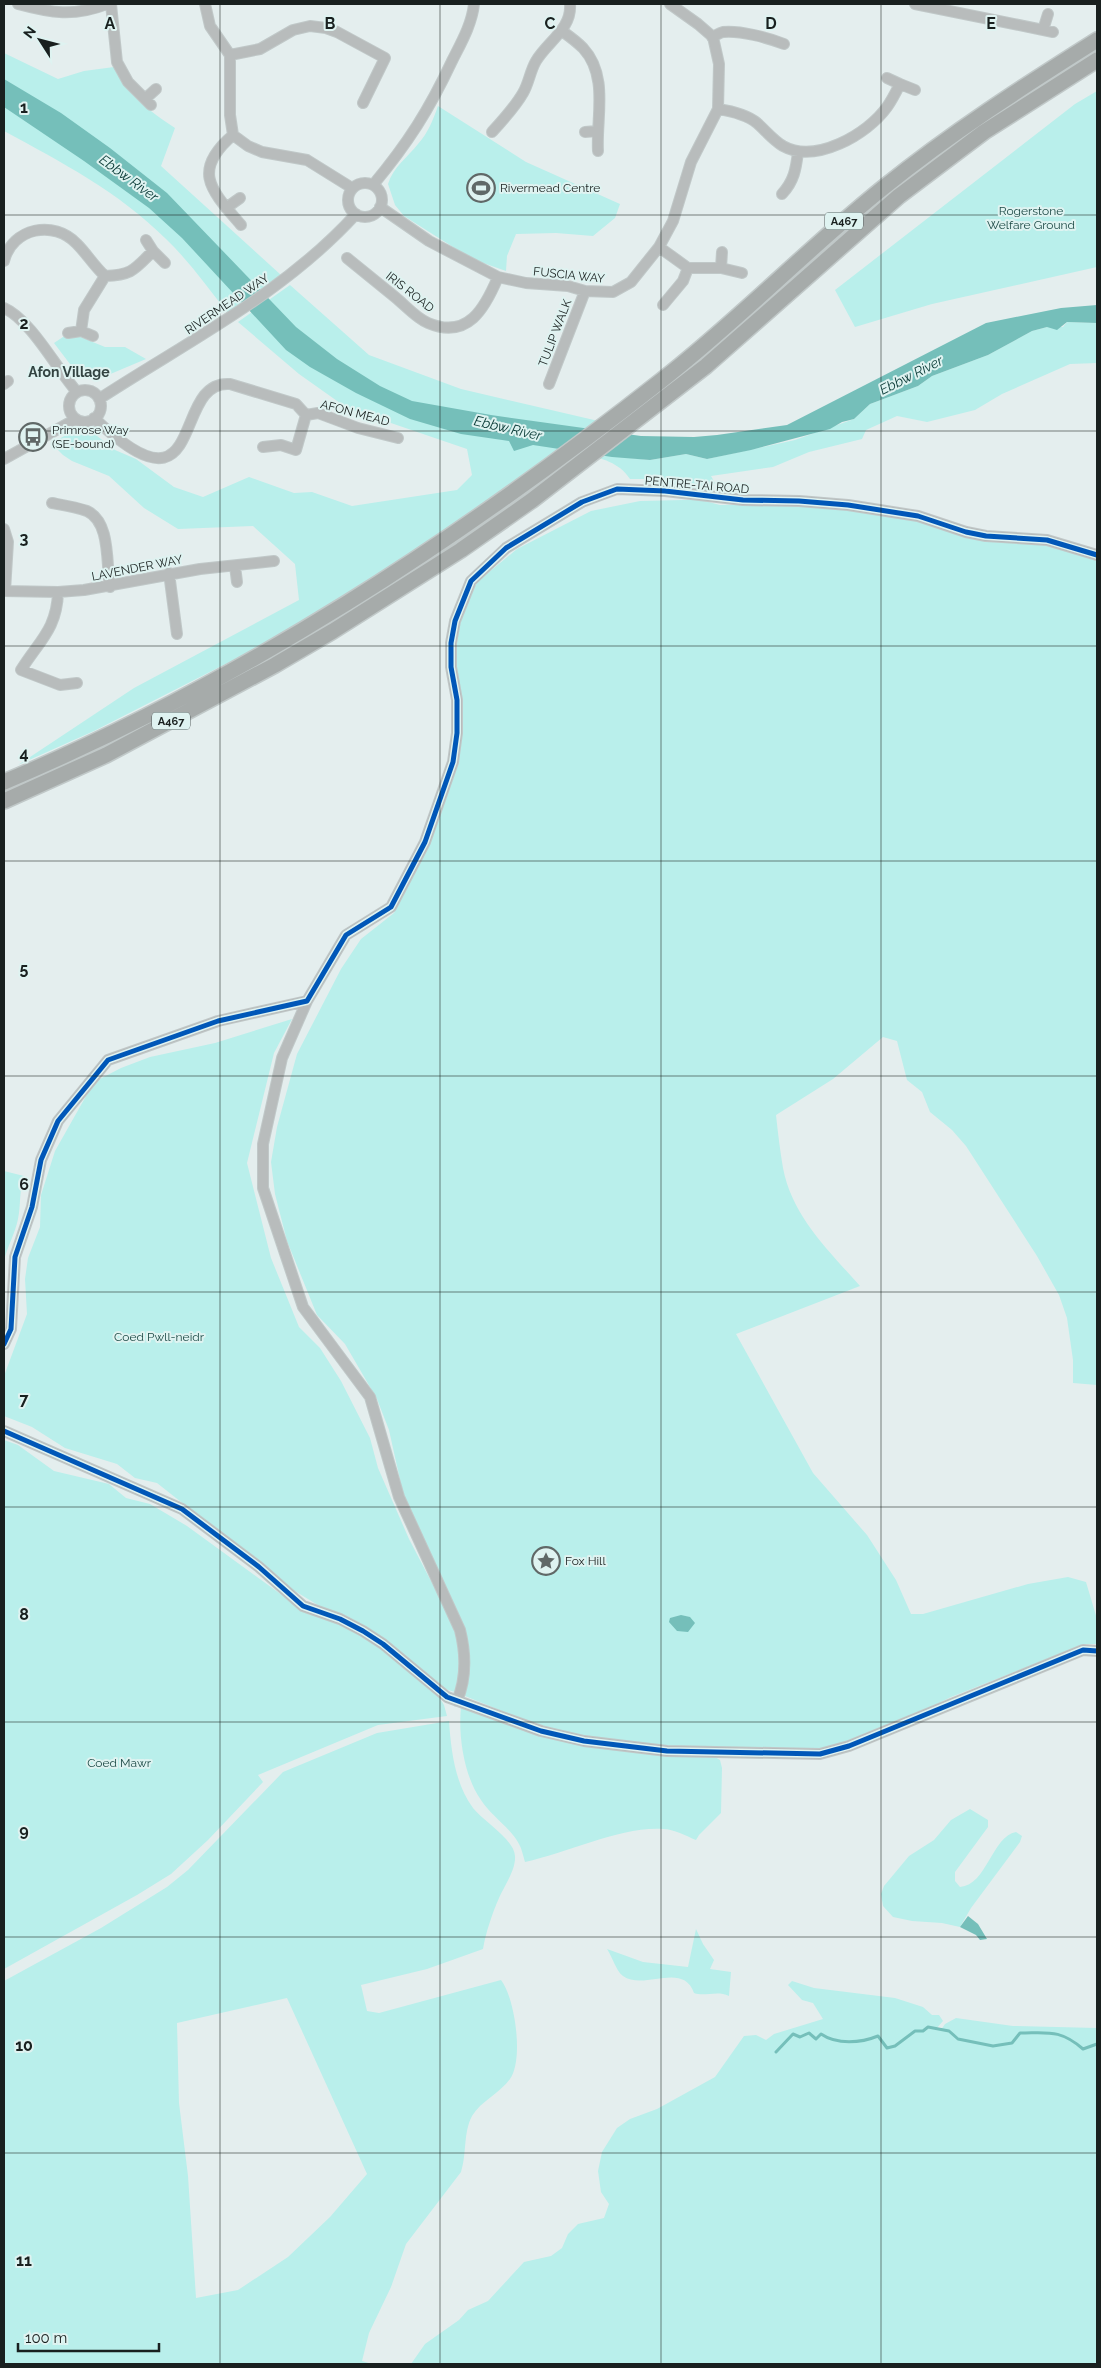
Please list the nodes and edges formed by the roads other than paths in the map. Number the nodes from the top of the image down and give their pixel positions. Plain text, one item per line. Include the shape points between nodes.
1 (18, 4) edge
2 (109, 4) edge
3 (205, 4) edge
4 (474, 4) edge
5 (570, 4) edge
6 (670, 4) edge
7 (915, 4) edge
8 (45, 7) edge
9 (1048, 14) dead end
10 (562, 31) junction
11 (712, 37) junction
12 (1097, 40) edge
13 (784, 44) dead end
14 (230, 55) junction
15 (1097, 60) edge
16 (887, 78) dead end
17 (900, 84) junction
18 (156, 89) dead end
19 (914, 90) dead end
20 (363, 103) dead end
21 (718, 109) junction
22 (597, 131) junction
23 (492, 132) dead end
24 (585, 132) dead end
25 (233, 135) junction
26 (598, 151) dead end
27 (798, 152) junction
28 (373, 184) junction
29 (352, 188) junction
30 (782, 194) dead end
31 (240, 198) dead end
32 (380, 207) junction
33 (226, 208) junction
34 (356, 214) junction
35 (240, 224) dead end
36 (146, 240) dead end
37 (659, 247) junction
38 (153, 252) junction
39 (722, 252) dead end
40 (347, 258) dead end
41 (4, 261) edge
42 (165, 263) dead end
43 (688, 268) junction
44 (721, 268) junction
45 (742, 273) dead end
46 (105, 276) junction
47 (498, 277) junction
48 (585, 291) junction
49 (663, 305) dead end
50 (4, 308) edge
51 (81, 331) junction
52 (68, 333) dead end
53 (93, 336) dead end
54 (549, 384) dead end
55 (77, 392) junction
56 (99, 399) junction
57 (306, 415) junction
58 (76, 418) junction
59 (94, 418) junction
60 (398, 438) dead end
61 (263, 447) dead end
62 (4, 459) edge
63 (52, 503) dead end
64 (4, 529) edge
65 (1097, 555) edge
66 (274, 561) dead end
67 (235, 566) junction
68 (169, 574) junction
69 (237, 582) dead end
70 (110, 587) junction
71 (4, 591) edge
72 (58, 592) junction
73 (177, 634) dead end
74 (78, 683) dead end
75 (4, 782) edge
76 (4, 801) edge
77 (307, 1001) junction
78 (4, 1344) edge
79 (4, 1432) edge
80 (1097, 1651) edge
81 (457, 1701) junction

1 - 8 street
2 - 8 street via 88,12 68,14
2 - 18 street via 117,62 128,82 148,102
3 - 14 street via 210,26
4 - 28 street via 463,40 428,112
5 - 10 street via 571,13
6 - 11 street
7 - 9 street via 1048,31
10 - 22 street via 583,48 595,68 600,91
10 - 23 street via 543,51 524,92
11 - 13 street via 722,32 739,33
11 - 21 street, FUSCIA WAY via 719,64
12 - 75 main road, A467 via 980,115 884,186 699,351 607,423 419,558 325,618 187,695
14 - 20 street via 260,49 293,30 310,26 326,28 385,58
14 - 25 street
15 - 76 main road, A467 via 984,132 899,196 742,335 629,427 461,550 333,632 106,755
16 - 17 street
17 - 19 street
17 - 27 street via 887,108 859,134 810,153
21 - 27 street via 737,112 784,146
21 - 37 street, FUSCIA WAY via 691,162 673,221
22 - 24 street
22 - 26 street
25 - 29 street via 262,152 307,160
25 - 33 street via 218,147 209,165 209,181
27 - 30 street via 796,171 790,186
28 - 29 street via 360,183
28 - 32 street via 380,193
29 - 34 street via 348,202
31 - 33 street
32 - 34 street via 371,215
32 - 47 street, FUSCIA WAY via 429,241
33 - 35 street
34 - 56 street, RIVERMEAD WAY via 321,250 277,286
36 - 38 street
37 - 43 street
37 - 48 street, FUSCIA WAY via 631,282 613,292
38 - 42 street
38 - 46 street via 129,273
39 - 44 street
40 - 47 street, IRIS ROAD via 414,314 445,328 459,326 479,314 487,304
41 - 46 street via 9,247 18,237 41,229 77,243 92,265
43 - 44 street
43 - 49 street via 683,281
44 - 45 street
46 - 51 street via 84,310
47 - 48 street, FUSCIA WAY
48 - 54 street, TULIP WALK
50 - 55 street via 22,321
51 - 52 street
51 - 53 street
55 - 56 street via 89,390
55 - 58 street via 69,406
56 - 59 street via 100,410
57 - 59 street, AFON MEAD via 296,404 220,383 210,387 201,399 179,448 166,458 154,459 119,442
57 - 60 street, AFON MEAD via 318,413
57 - 61 street, AFON MEAD via 301,452 281,446
58 - 59 street via 84,421
58 - 62 street
63 - 70 street via 85,510 99,520 106,541
64 - 71 street via 8,542
65 - 77 street, PENTRE-TAI ROAD via 1047,540 966,532 894,511 799,501 743,500 617,489 582,502 506,548 471,581 454,621 451,643 451,667 457,700 453,762 426,842 391,907 346,935
66 - 67 street, LAVENDER WAY
67 - 68 street, LAVENDER WAY
67 - 69 street
68 - 70 street, LAVENDER WAY
68 - 73 street
70 - 72 street, LAVENDER WAY
71 - 72 street, LAVENDER WAY
72 - 74 street via 55,620 21,670 60,684
77 - 78 street via 218,1021 108,1060 58,1122 41,1160 32,1207 15,1257 11,1329
77 - 81 street, PENTRE-TAI ROAD via 282,1058 263,1144 263,1188 303,1307 370,1397 399,1497 460,1630 465,1650 465,1674
79 - 81 street via 182,1509 259,1567 304,1606 363,1631 447,1697
80 - 81 street via 1083,1650 849,1746 820,1754 667,1750 584,1741 541,1731

